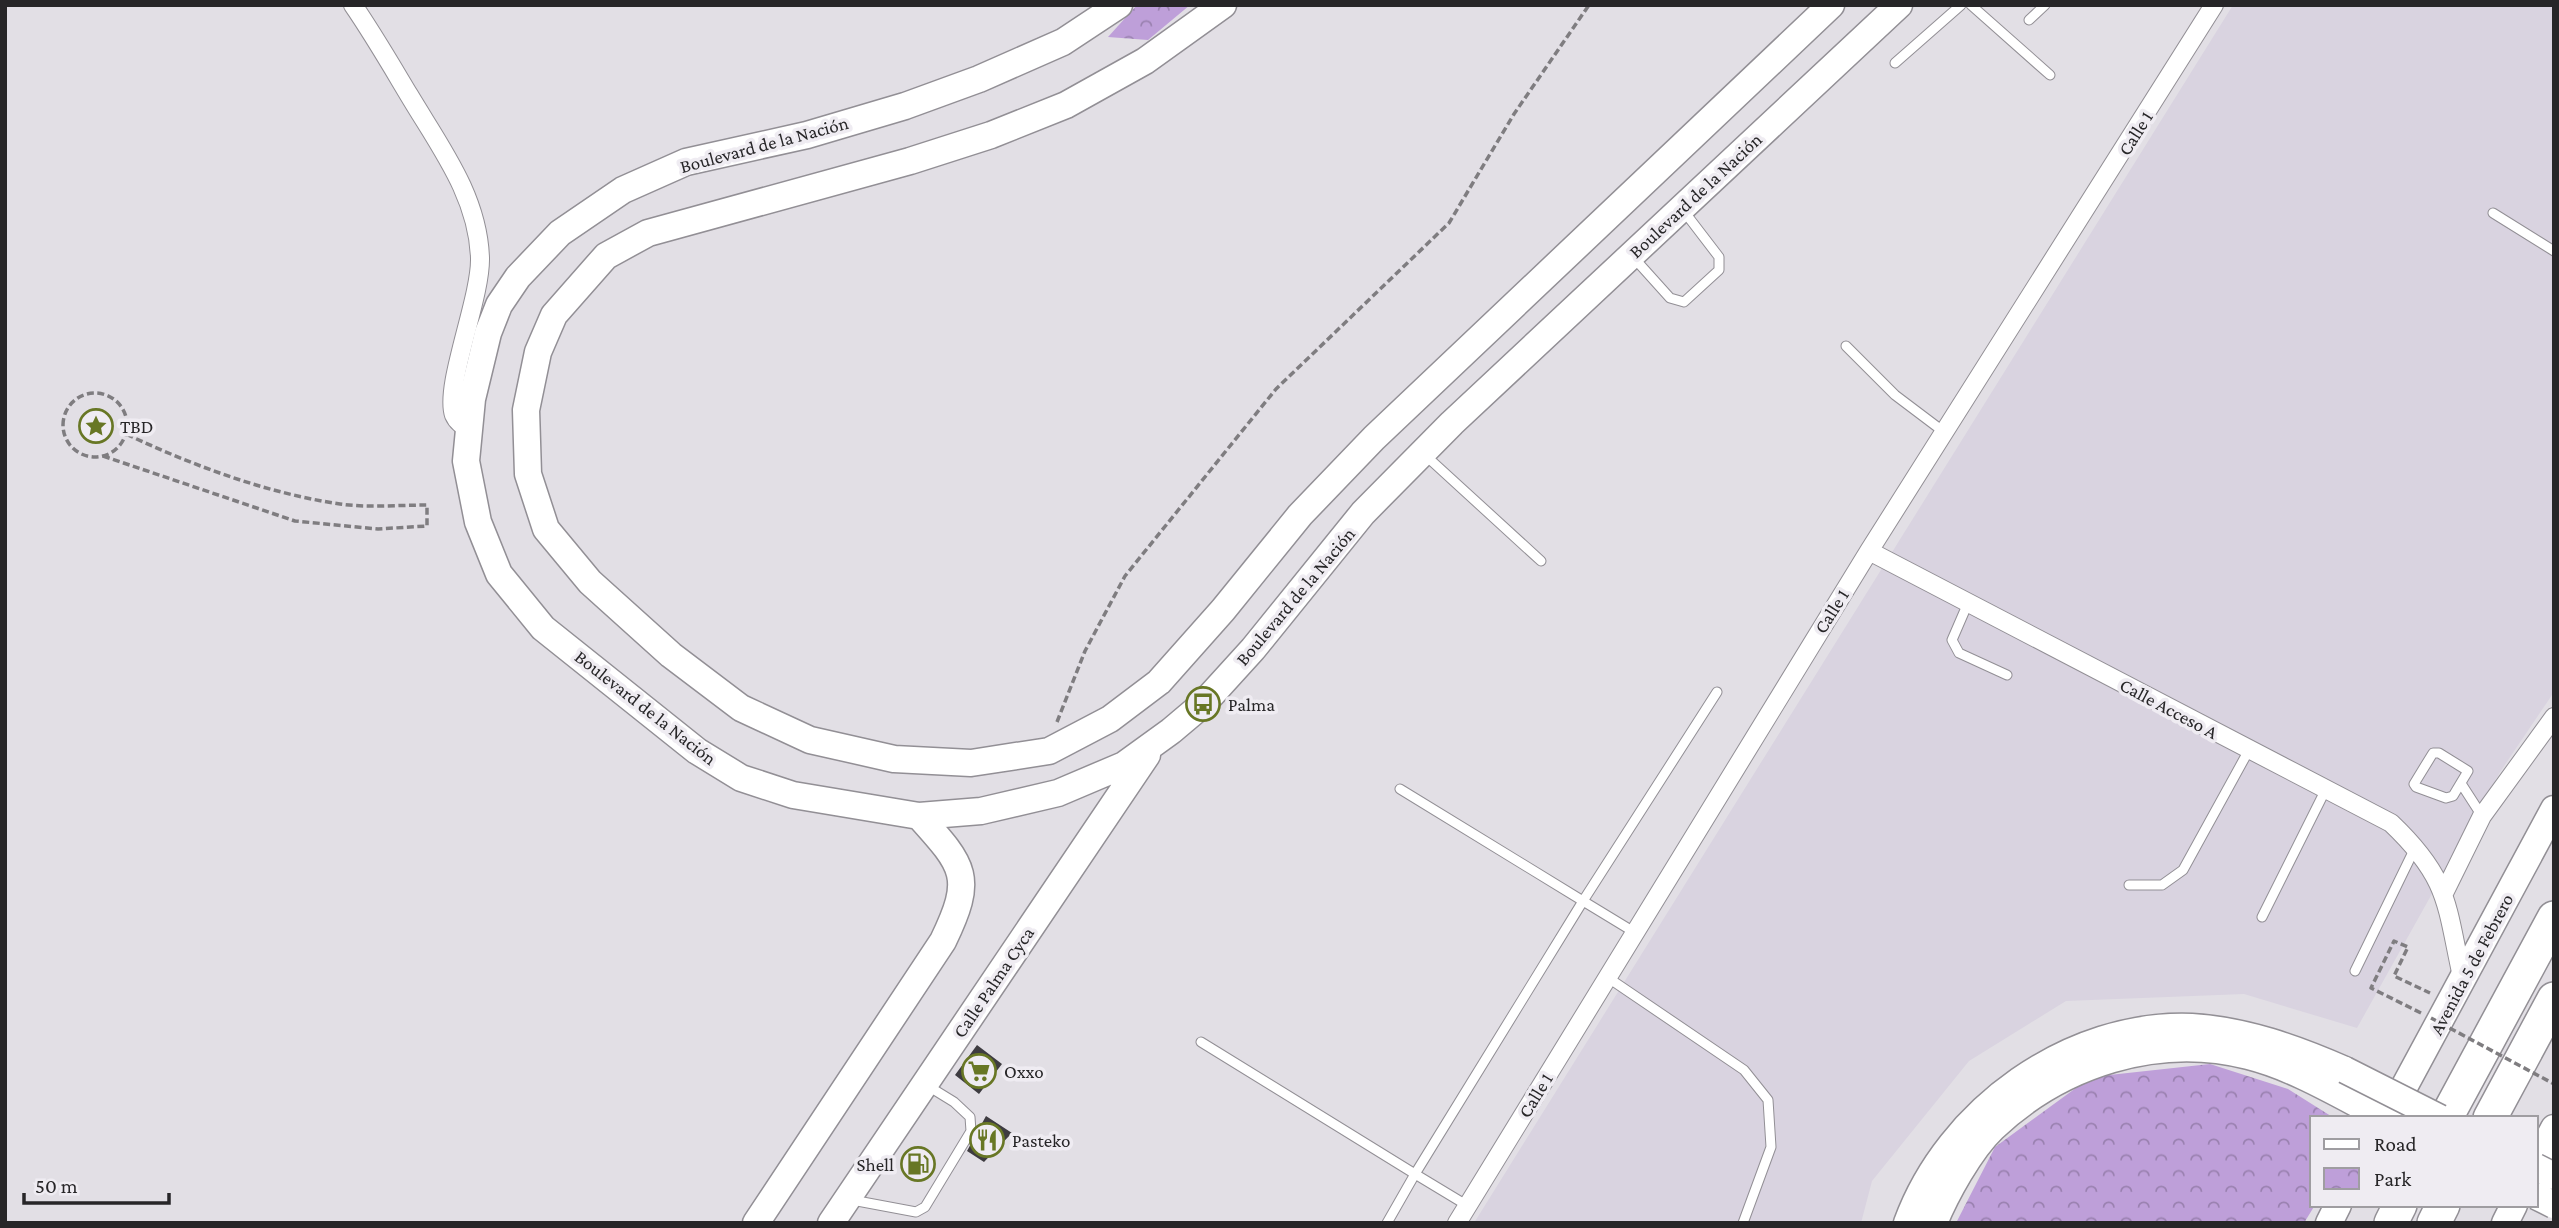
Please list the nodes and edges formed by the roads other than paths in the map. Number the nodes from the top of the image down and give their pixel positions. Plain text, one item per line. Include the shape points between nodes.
1 (353, 5) edge
2 (1119, 5) edge
3 (1223, 5) edge
4 (1831, 5) edge
5 (1899, 5) edge
6 (1961, 5) edge
7 (1971, 5) edge
8 (2045, 5) edge
9 (2214, 5) edge
10 (2029, 20) dead end
11 (1895, 63) dead end
12 (2050, 75) dead end
13 (1682, 208) junction
14 (2493, 213) dead end
15 (1602, 223) junction
16 (2554, 251) edge
17 (1632, 255) junction
18 (1846, 346) dead end
19 (469, 429) junction
20 (1944, 432) junction
21 (1422, 453) junction
22 (1869, 551) junction
23 (1542, 561) dead end
24 (1968, 603) junction
25 (2007, 676) dead end
26 (1717, 692) dead end
27 (2554, 717) edge
28 (1157, 741) junction
29 (2249, 750) junction
30 (2462, 785) junction
31 (1400, 789) dead end
32 (2326, 789) junction
33 (2554, 809) edge
34 (919, 816) junction
35 (2482, 816) junction
36 (2416, 847) junction
37 (2129, 885) dead end
38 (2444, 893) junction
39 (1583, 901) junction
40 (2262, 917) dead end
41 (2554, 918) edge
42 (1634, 932) junction
43 (2355, 971) dead end
44 (1607, 977) junction
45 (2554, 999) edge
46 (2448, 1001) junction
47 (1201, 1042) dead end
48 (2340, 1082) junction
49 (924, 1084) junction
50 (2383, 1116) edge
51 (2387, 1116) edge
52 (2434, 1116) edge
53 (2447, 1116) edge
54 (2491, 1116) edge
55 (2554, 1128) edge
56 (2538, 1160) edge
57 (2538, 1165) edge
58 (1415, 1174) junction
59 (2554, 1175) edge
60 (2538, 1197) edge
61 (847, 1199) junction
62 (2554, 1205) edge
63 (1468, 1206) junction
64 (2338, 1207) edge
65 (2399, 1207) edge
66 (2442, 1207) edge
67 (2513, 1207) edge
68 (756, 1223) edge
69 (831, 1223) edge
70 (1387, 1223) edge
71 (1457, 1223) edge
72 (1743, 1223) edge
73 (1907, 1223) edge
74 (1934, 1223) edge
75 (2329, 1223) edge
76 (2391, 1223) edge
77 (2434, 1223) edge
78 (2505, 1223) edge

1 - 19 street via 442,149 474,215 480,271 453,410 459,423
2 - 19 main road, Boulevard de la Nación via 1063,42 954,88 807,135 686,162 623,190 560,233 518,276 499,305 472,399
3 - 15 main road via 1145,61 1054,110 910,161 648,233 606,256 554,314 538,352 526,410 528,474 546,529 590,582 671,655 741,708 810,740 894,759 959,762 1049,751 1110,719 1158,682 1300,514
4 - 15 main road
5 - 13 main road, Boulevard de la Nación
6 - 11 lane
7 - 12 lane
8 - 10 lane
9 - 20 street, Calle 1
13 - 17 main road, Boulevard de la Nación
13 - 17 lane via 1719,257 1719,270 1684,302 1670,298
14 - 16 lane
15 - 17 main road
17 - 21 main road, Boulevard de la Nación
18 - 20 lane via 1895,395
19 - 34 main road, Boulevard de la Nación via 466,461 478,522 499,574 543,628 697,751 741,778 793,795
20 - 22 street, Calle 1
21 - 23 lane
21 - 28 main road, Boulevard de la Nación via 1363,513 1203,704
22 - 24 street, Calle Acceso A
22 - 42 street, Calle 1
24 - 25 lane via 1952,640 1959,653
24 - 29 street, Calle Acceso A
26 - 39 lane
27 - 35 street
28 - 34 main road, Boulevard de la Nación via 1124,765 1058,793 981,811
28 - 49 main road, Calle Palma Cyca
29 - 32 street, Calle Acceso A
29 - 37 lane via 2183,870 2162,885
30 - 30 lane via 2446,798 2414,784 2428,756 2439,752 2468,771
30 - 35 lane
31 - 39 lane
32 - 36 street, Calle Acceso A via 2391,823
32 - 40 lane
33 - 46 main road, Avenida 5 de Febrero
34 - 68 main road via 954,858 963,886 960,906 943,941
35 - 38 street
36 - 38 street, Calle Acceso A
36 - 43 lane
38 - 46 street, Calle Acceso A
39 - 42 lane
39 - 58 lane
41 - 53 highway
42 - 44 street, Calle 1
44 - 63 street, Calle 1
44 - 72 lane via 1744,1070 1768,1100 1771,1147
45 - 54 highway
46 - 51 main road, Avenida 5 de Febrero
47 - 58 lane
48 - 50 main road
48 - 52 main road, bridge
48 - 73 main road via 2283,1045 2240,1034 2192,1027 2146,1029 2102,1039 2038,1070 1991,1102 1938,1161 1917,1195
48 - 74 main road via 2248,1056 2195,1049 2144,1051 2090,1065 2039,1092 1992,1129 1957,1178
49 - 61 main road, Calle Palma Cyca
49 - 61 lane via 954,1101 970,1117 971,1131 925,1207 916,1212
55 - 56 main road
57 - 59 main road, bridge
58 - 63 lane
58 - 70 lane
60 - 62 main road, bridge
61 - 69 main road, Calle Palma Cyca
63 - 71 street, Calle 1
64 - 75 main road
65 - 76 highway
66 - 77 highway
67 - 78 main road

